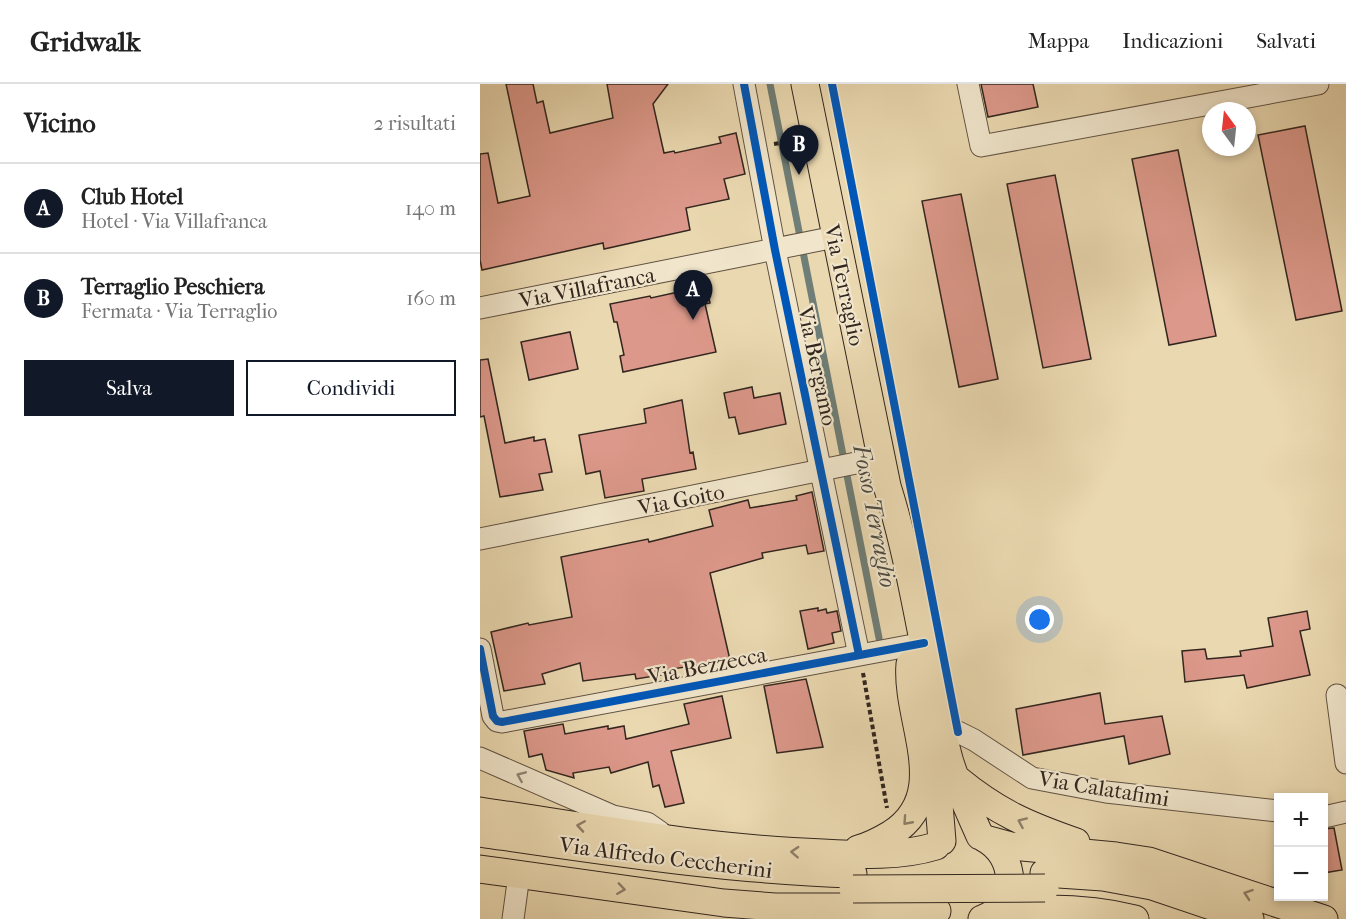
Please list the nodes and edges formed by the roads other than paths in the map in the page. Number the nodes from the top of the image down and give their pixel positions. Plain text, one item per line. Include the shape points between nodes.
1 (744, 84) edge
2 (805, 84) edge
3 (968, 84) edge
4 (1318, 84) edge
5 (1216, 93) edge
6 (826, 239) junction
7 (782, 248) junction
8 (480, 308) edge
9 (871, 460) junction
10 (827, 469) junction
11 (480, 539) edge
12 (480, 649) edge
13 (914, 651) junction
14 (859, 655) junction
15 (1336, 695) dead end
16 (942, 730) junction
17 (480, 758) edge
18 (1346, 763) edge
19 (956, 778) junction
20 (480, 811) edge
21 (1274, 811) edge
22 (1346, 812) edge
23 (1328, 816) edge
24 (480, 832) edge
25 (984, 838) junction
26 (671, 839) junction
27 (939, 843) junction
28 (480, 849) edge
29 (584, 856) junction
30 (1116, 856) junction
31 (480, 869) edge
32 (849, 872) junction
33 (519, 875) junction
34 (944, 915) edge
35 (988, 917) edge
36 (513, 919) edge
37 (1135, 919) edge
38 (1205, 919) edge
39 (1250, 919) edge
40 (1324, 919) edge

1 - 7 street, Via Bergamo
2 - 6 main road, Via Terraglio
3 - 5 street via 981,146
4 - 5 street
6 - 7 street, Via Villafranca
6 - 9 main road, Via Terraglio
7 - 8 street, Via Villafranca
7 - 10 street, Via Bergamo
9 - 10 street, Via Goito
9 - 13 main road, Via Terraglio via 887,486 884,528
10 - 11 street, Via Goito
10 - 14 street, Via Bergamo
12 - 14 street, Via Bezzecca via 493,716 502,722
13 - 14 street, Via Bezzecca
13 - 16 main road, Via Terraglio
13 - 27 main road, Via Terraglio via 937,780
13 -> 32 main road via 909,687 924,784 917,807 904,826 879,841
15 - 18 street
16 - 19 main road, Via Terraglio
16 - 21 street, Via Calatafimi via 974,740 1032,778 1106,792
26 -> 17 street via 647,824 614,816
19 - 25 main road, Via Terraglio
30 -> 19 main road via 1005,814
26 -> 20 main road
22 - 23 street
24 - 29 main road, Via Alfredo Ceccherini
25 - 27 main road via 960,835
25 - 30 main road via 1022,847
25 - 35 main road, Via Terraglio via 1004,855 1010,875 1007,895
32 -> 26 main road via 794,852
27 - 32 main road
27 - 34 main road via 926,861 922,879 929,902
28 - 29 main road, Via Alfredo Ceccherini
29 - 32 main road, Via Alfredo Ceccherini via 771,871
40 -> 30 main road via 1149,861
31 - 33 main road
32 - 38 main road, bridge via 1088,889 1147,901
32 - 39 main road via 1095,876 1152,886
33 -> 34 main road via 724,903 878,907
33 - 36 street
35 - 37 main road via 1043,909 1085,910

